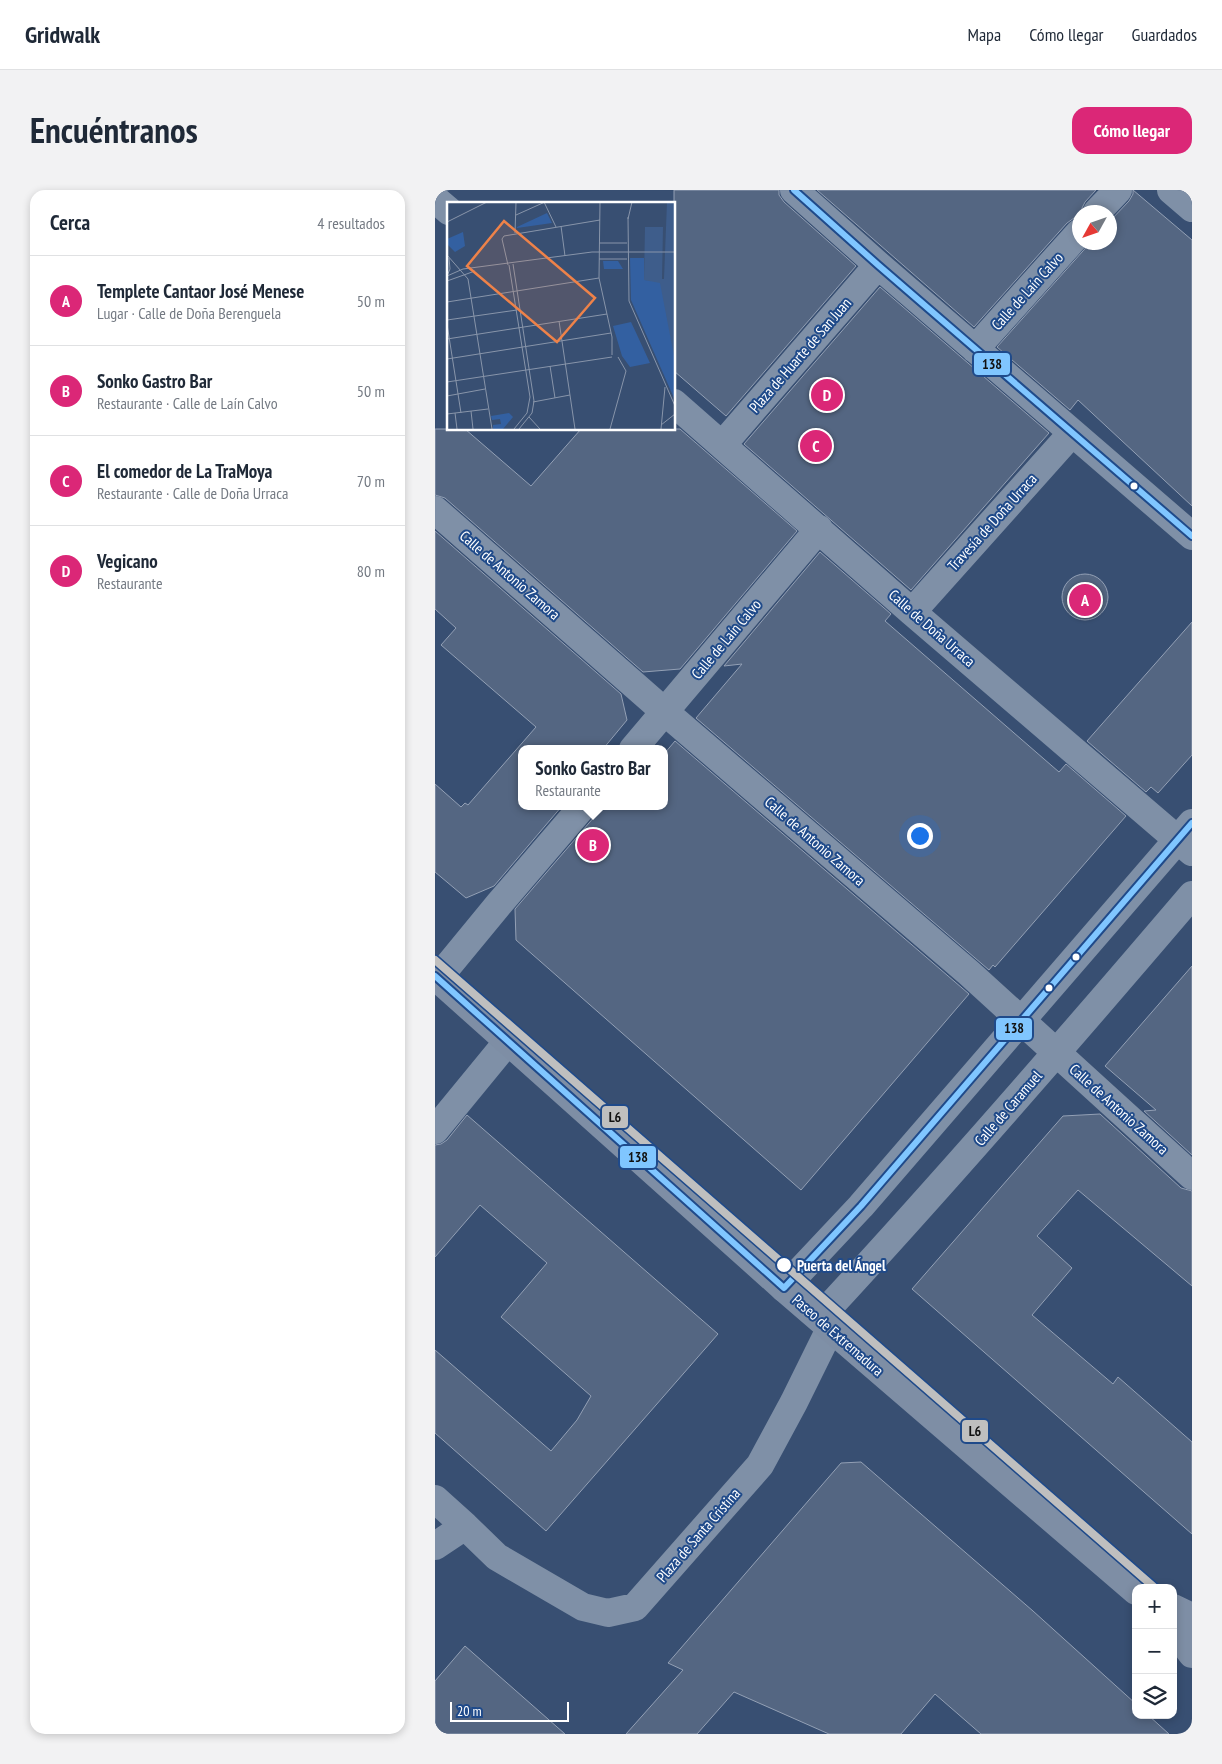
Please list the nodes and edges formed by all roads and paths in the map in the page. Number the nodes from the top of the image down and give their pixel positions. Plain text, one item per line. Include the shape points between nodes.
1 (794, 190) edge
2 (1118, 190) edge
3 (1171, 190) edge
4 (435, 199) edge
5 (1104, 205) edge
6 (1192, 208) edge
7 (447, 209) edge
8 (1072, 241) edge
9 (878, 265) junction
10 (975, 349) junction
11 (675, 404) edge
12 (1072, 433) junction
13 (723, 444) junction
14 (435, 510) edge
15 (819, 529) junction
16 (1192, 536) edge
17 (912, 612) junction
18 (665, 712) junction
19 (636, 745) edge
20 (580, 810) edge
21 (1187, 839) edge
22 (1192, 895) edge
23 (436, 977) edge
24 (1022, 1020) junction
25 (509, 1040) junction
26 (1057, 1053) junction
27 (435, 1130) edge
28 (1192, 1176) edge
29 (784, 1288) junction
30 (825, 1322) junction
31 (435, 1500) edge
32 (465, 1526) junction
33 (435, 1546) edge
34 (1132, 1587) edge
35 (1177, 1610) edge
36 (1192, 1617) edge
37 (1177, 1634) edge
38 (1192, 1654) edge

1 - 9 street
2 - 5 street
3 - 6 street
4 - 7 street
8 - 10 street, Calle de Laín Calvo
9 - 10 street
9 - 13 street, Plaza de Huarte de San Juan
10 - 12 street
11 - 13 street, Calle de Doña Urraca
12 - 16 street
12 - 17 street, Travesía de Doña Urraca
13 - 15 street, Calle de Doña Urraca
14 - 18 street, Calle de Antonio Zamora
15 - 17 street, Calle de Doña Urraca
15 - 18 street, Calle de Laín Calvo
17 - 21 street, Calle de Doña Urraca
18 - 19 street, Calle de Laín Calvo
18 - 24 street, Calle de Antonio Zamora
20 - 23 street
21 - 24 street
22 - 26 street, Calle de Caramuel
23 - 25 main road, Paseo de Extremadura
24 - 26 street, Calle de Antonio Zamora
24 - 29 street via 861,1206
25 - 27 street
25 - 29 main road, Paseo de Extremadura
26 - 28 street, Calle de Antonio Zamora
26 - 30 street, Calle de Caramuel via 895,1237
29 - 30 main road, Paseo de Extremadura
30 - 32 street, Plaza de Santa Cristina via 794,1402 760,1465 635,1607 609,1614 583,1607 497,1557
30 - 34 main road, Paseo de Extremadura
31 - 32 street, Plaza de Santa Cristina
32 - 33 street
35 - 36 main road
37 - 38 main road

